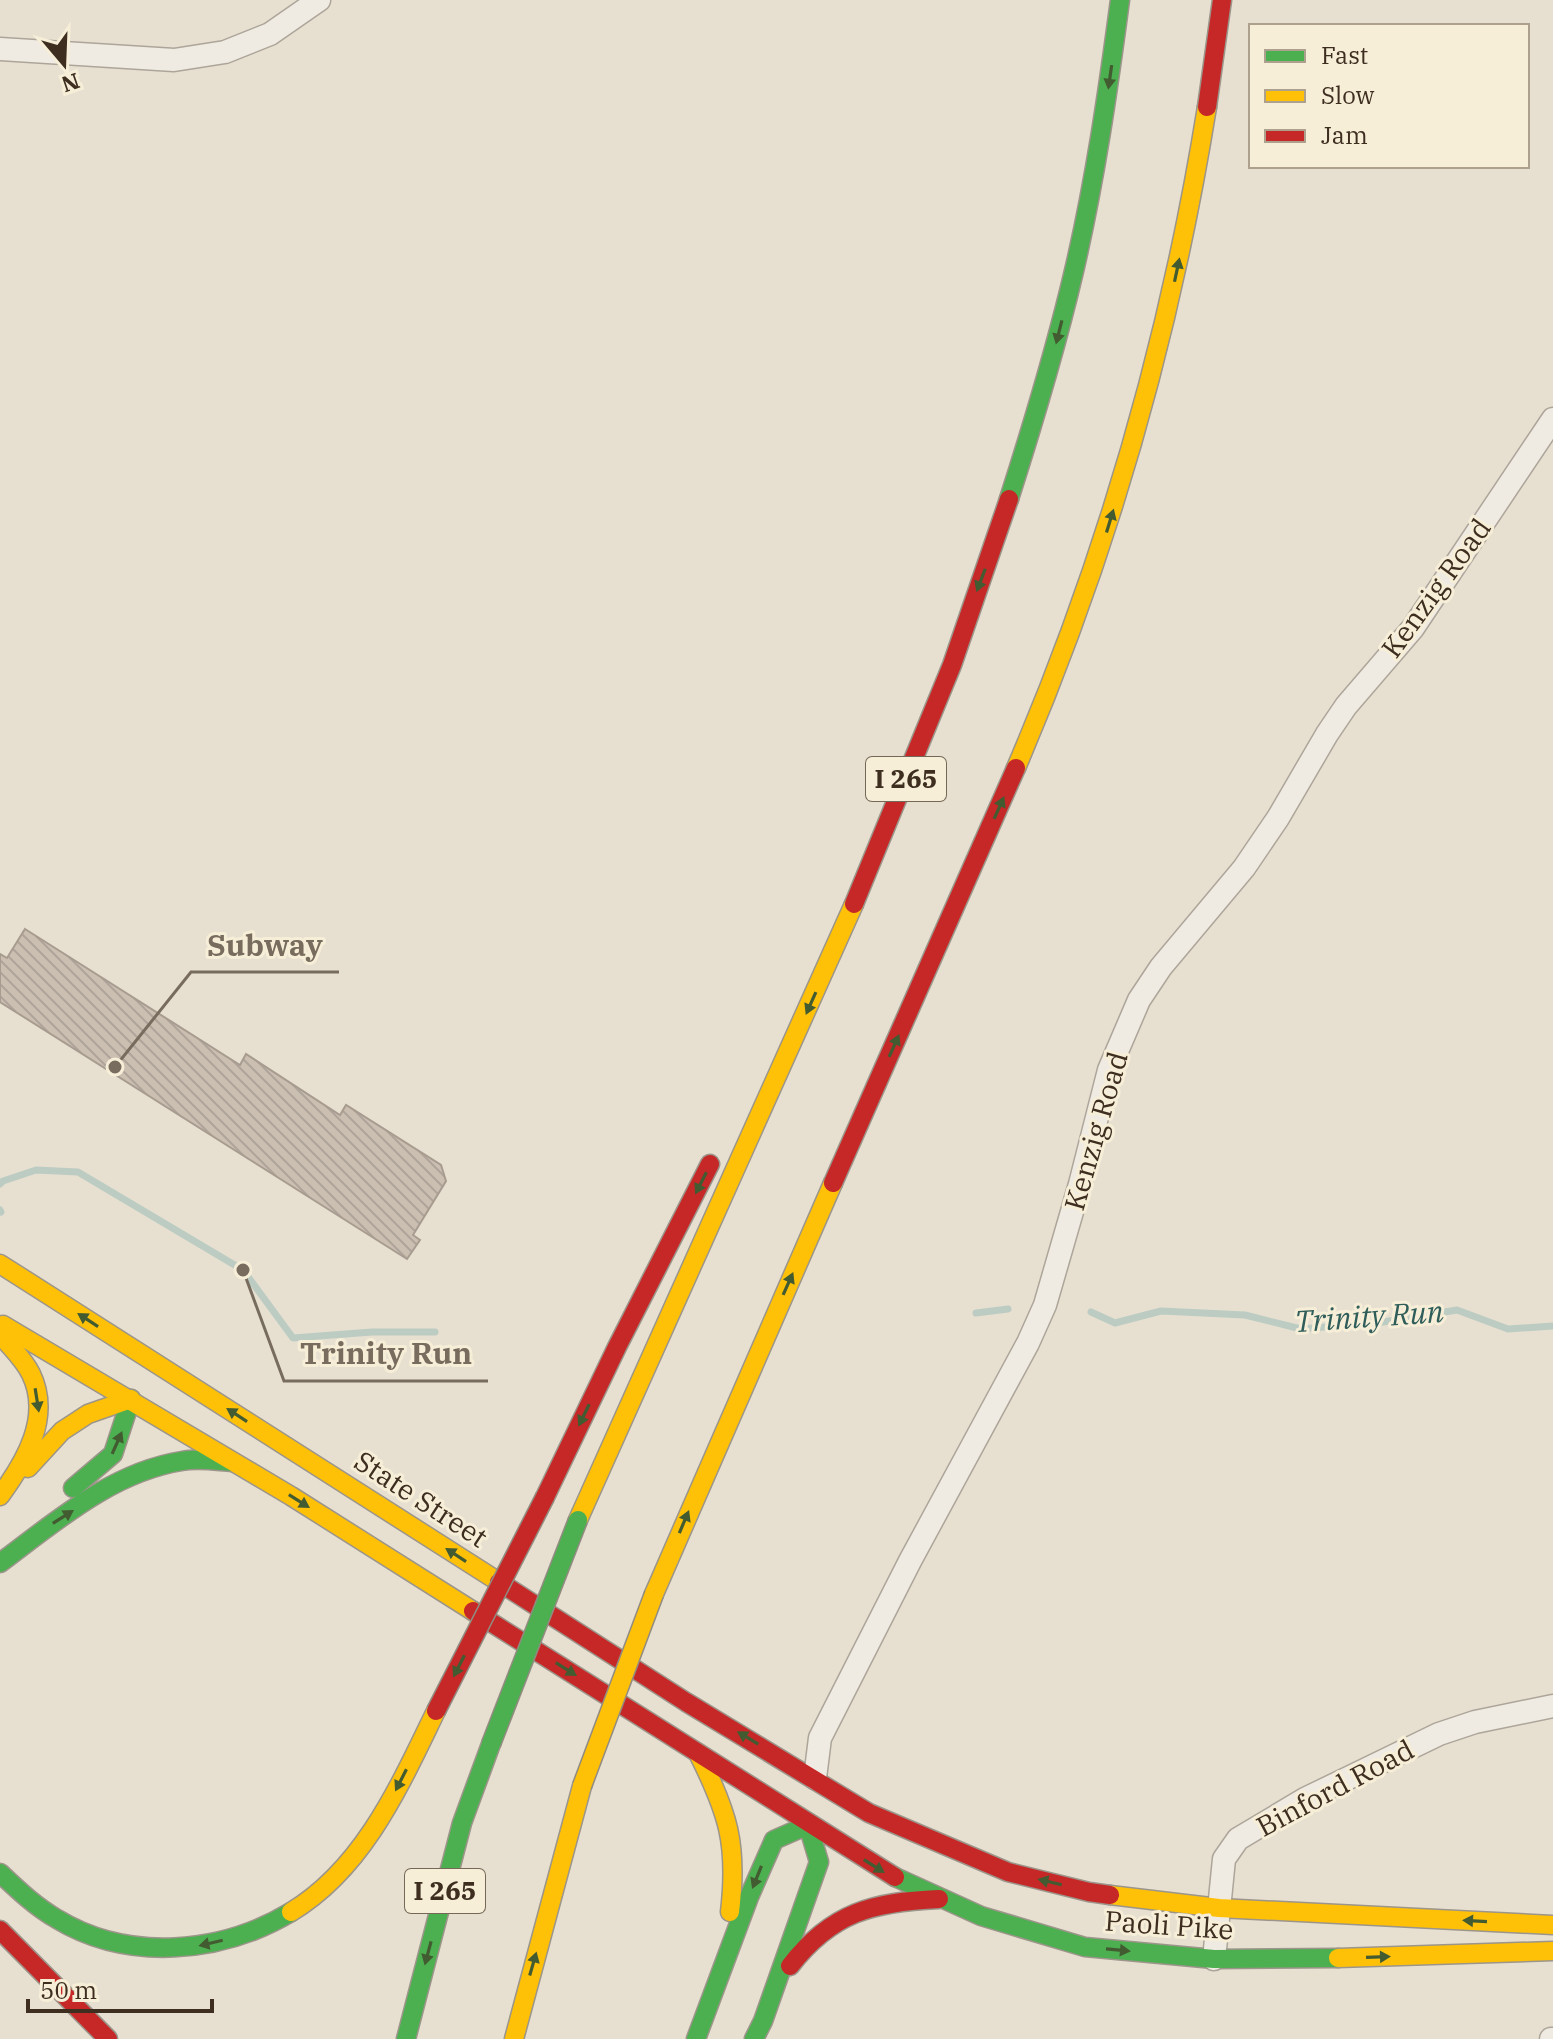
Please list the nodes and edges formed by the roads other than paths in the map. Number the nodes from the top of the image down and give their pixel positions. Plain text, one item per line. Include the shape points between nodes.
1 (319, 0) edge
2 (1120, 0) edge
3 (1222, 0) edge
4 (0, 49) edge
5 (1553, 419) edge
6 (902, 789) junction
7 (767, 1054) dead end
8 (717, 1152) dead end
9 (0, 1264) edge
10 (0, 1323) edge
11 (0, 1334) edge
12 (143, 1381) junction
13 (232, 1462) junction
14 (0, 1497) edge
15 (0, 1552) edge
16 (0, 1563) edge
17 (1553, 1706) edge
18 (698, 1753) junction
19 (811, 1802) junction
20 (0, 1873) edge
21 (939, 1899) junction
22 (1219, 1908) junction
23 (1553, 1925) edge
24 (0, 1930) edge
25 (729, 1950) junction
26 (1553, 1951) edge
27 (1214, 1959) junction
28 (763, 2021) junction
29 (108, 2039) edge
30 (406, 2039) edge
31 (514, 2039) edge
32 (696, 2039) edge
33 (754, 2039) edge

1 - 4 street via 270,34 225,52 174,60
2 -> 6 main road, I 265 via 1092,184 1051,365 998,536
31 -> 3 main road, bridge via 582,1786 654,1594 953,914 1069,641 1102,548 1154,371 1196,177
5 - 19 street, Kenzig Road via 1413,628 1333,725 1244,868 1139,1000 1109,1070 1045,1305 820,1738
6 - 7 main road
6 -> 30 main road, I 265, bridge via 578,1520 462,1823
8 -> 20 main road, bridge via 396,1791 365,1841 331,1881 294,1912 251,1932 205,1946 157,1948 111,1942 68,1925 29,1901
12 -> 9 main road, State Street
10 - 12 main road, State Street
11 -> 14 main road via 33,1380 39,1420 29,1455
12 - 13 main road, State Street
12 - 14 main road via 62,1431
15 -> 12 main road via 113,1454
19 -> 12 main road, State Street via 686,1702
16 -> 13 main road via 136,1473 186,1461
13 -> 18 main road, State Street
17 - 22 street, Binford Road via 1439,1734 1305,1799 1238,1839 1224,1859
18 - 19 main road, State Street
18 - 25 main road via 734,1839
19 -> 21 main road, Paoli Pike via 886,1873
22 -> 19 main road, Paoli Pike via 1089,1892 1008,1872 869,1813
19 -> 25 main road via 774,1840
19 - 28 main road via 819,1862
21 -> 27 main road, Paoli Pike via 1085,1947
21 - 28 main road via 861,1909 819,1931 784,1974
23 -> 22 main road, Paoli Pike
22 - 27 street, Binford Road
24 - 29 main road
25 - 32 main road
27 -> 26 main road, Paoli Pike
28 - 33 main road

